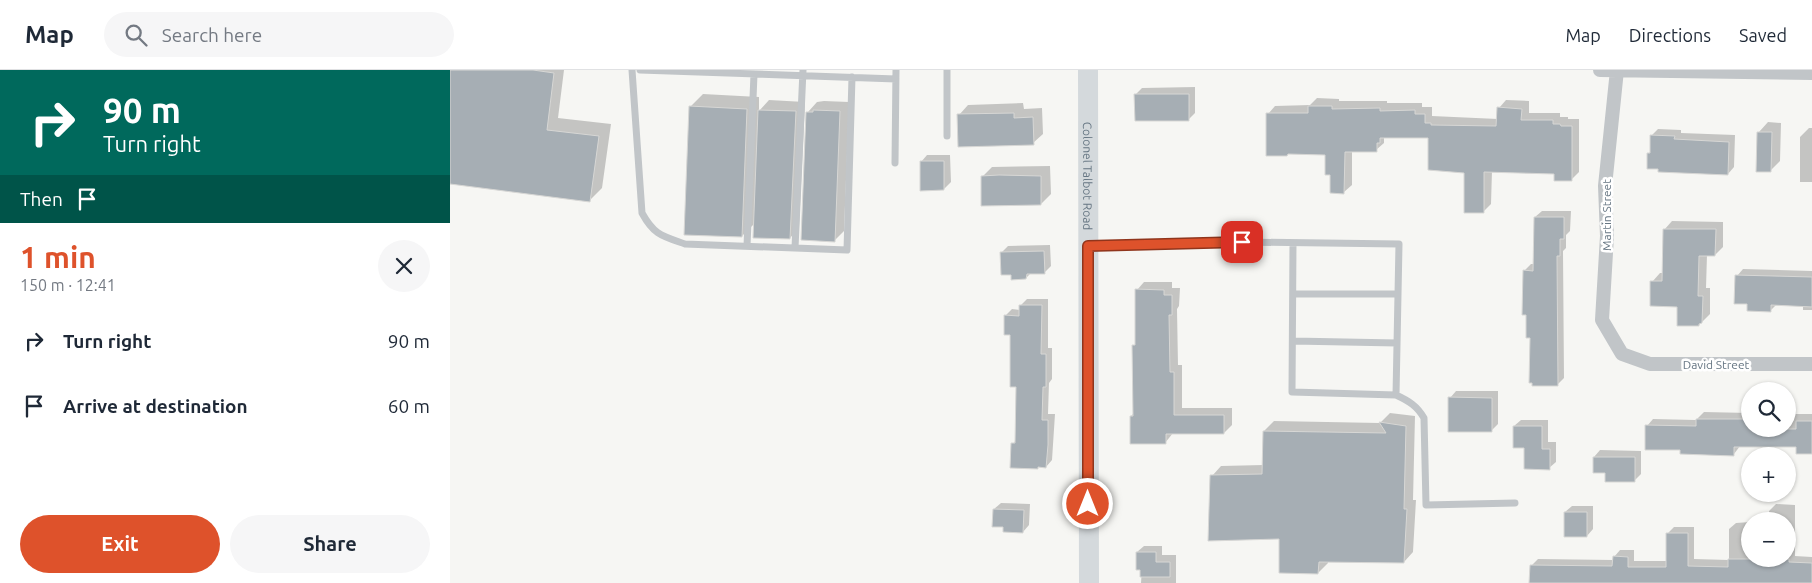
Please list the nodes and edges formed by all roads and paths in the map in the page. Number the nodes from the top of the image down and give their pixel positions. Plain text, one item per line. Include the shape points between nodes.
1 (632, 70) edge
2 (640, 70) edge
3 (896, 70) edge
4 (947, 70) edge
5 (1088, 70) edge
6 (1600, 70) edge
7 (1617, 70) edge
8 (687, 71) edge
9 (803, 73) edge
10 (1812, 73) edge
11 (754, 74) junction
12 (852, 77) junction
13 (896, 79) junction
14 (947, 136) dead end
15 (895, 163) dead end
16 (1293, 243) junction
17 (747, 246) junction
18 (1088, 246) junction
19 (795, 248) junction
20 (1294, 294) junction
21 (1398, 294) junction
22 (1293, 341) junction
23 (1397, 343) junction
24 (1622, 354) joint
25 (1812, 364) edge
26 (1396, 395) junction
27 (1515, 503) dead end
28 (1089, 583) edge

1 - 17 lane via 642,213 650,228 663,237 685,244
2 - 8 lane
3 - 13 lane
4 - 14 lane
5 - 18 main road, Colonel Talbot Road
6 - 7 street
7 - 10 street
7 - 24 street, Martin Street via 1605,186 1607,236 1602,320
8 - 11 lane
9 - 11 lane
9 - 12 lane
9 - 19 lane
11 - 17 lane
12 - 13 lane
12 - 19 lane via 847,250
13 - 15 lane
16 - 18 lane
16 - 20 lane
16 - 21 lane via 1399,244
17 - 19 lane
18 - 28 main road, Colonel Talbot Road
20 - 21 lane
20 - 22 lane
21 - 23 lane
22 - 23 lane
22 - 26 lane via 1292,392
23 - 26 lane
24 - 25 street, David Street via 1650,364
26 - 27 lane via 1419,408 1424,418 1426,505

